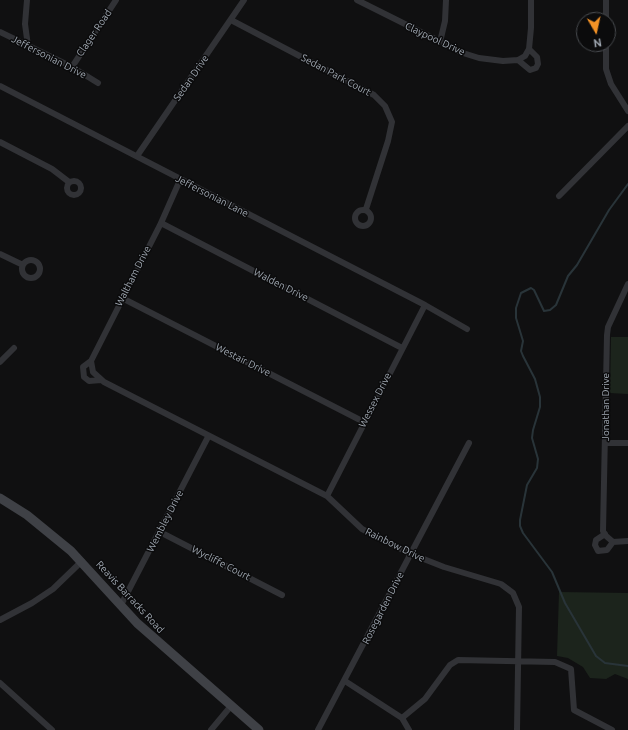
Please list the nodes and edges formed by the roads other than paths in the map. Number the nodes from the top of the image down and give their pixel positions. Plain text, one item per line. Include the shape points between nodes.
1 (27, 0) edge
2 (116, 0) edge
3 (244, 0) edge
4 (357, 0) edge
5 (446, 0) edge
6 (531, 0) edge
7 (606, 0) edge
8 (606, 12) edge
9 (231, 20) junction
10 (0, 32) edge
11 (440, 42) junction
12 (28, 46) junction
13 (529, 49) junction
14 (606, 52) edge
15 (518, 60) junction
16 (72, 67) junction
17 (98, 83) dead end
18 (0, 86) edge
19 (628, 111) edge
20 (628, 126) edge
21 (0, 142) edge
22 (137, 156) junction
23 (180, 180) junction
24 (70, 182) dead end
25 (559, 196) dead end
26 (366, 209) dead end
27 (161, 223) junction
28 (0, 254) edge
29 (23, 265) dead end
30 (628, 284) edge
31 (122, 298) junction
32 (425, 305) junction
33 (467, 329) dead end
34 (14, 348) dead end
35 (402, 348) junction
36 (91, 361) junction
37 (0, 362) edge
38 (101, 380) junction
39 (364, 422) junction
40 (208, 437) junction
41 (469, 443) dead end
42 (606, 443) junction
43 (628, 443) edge
44 (327, 496) junction
45 (0, 498) edge
46 (160, 532) junction
47 (604, 534) junction
48 (628, 541) edge
49 (613, 542) junction
50 (411, 554) junction
51 (82, 561) junction
52 (282, 594) dead end
53 (121, 605) junction
54 (0, 620) edge
55 (518, 660) junction
56 (345, 681) junction
57 (0, 683) edge
58 (231, 706) junction
59 (402, 718) junction
60 (52, 730) edge
61 (211, 730) edge
62 (259, 730) edge
63 (318, 730) edge
64 (409, 730) edge
65 (517, 730) edge
66 (612, 730) edge

1 - 12 street via 25,24
2 - 16 street, Clager Road
3 - 9 street, Sedan Drive
4 - 11 street, Claypool Drive
5 - 11 street
6 - 13 street via 532,28
7 - 8 street
9 - 22 street, Sedan Drive
9 - 26 street, Sedan Park Court via 374,95 386,106 392,122
10 - 12 street, Jeffersonian Drive
11 - 15 street, Claypool Drive via 479,58
12 - 16 street, Jeffersonian Drive
13 - 15 street via 525,56
13 - 15 street, Claypool Drive via 537,57 536,68 530,70
14 - 19 street via 606,69
16 - 17 street, Jeffersonian Drive
18 - 22 street, Jeffersonian Lane
20 - 25 street
21 - 24 street via 52,169
22 - 23 street, Jeffersonian Lane
23 - 27 street, Waltham Drive
23 - 32 street, Jeffersonian Lane
27 - 31 street, Waltham Drive
27 - 35 street, Walden Drive
28 - 29 street
30 - 42 street, Jonathan Drive via 608,327
31 - 36 street, Waltham Drive
31 - 39 street, Westair Drive
32 - 33 street
32 - 35 street, Wessex Drive
34 - 37 street
35 - 39 street, Wessex Drive
36 - 38 street, Rainbow Drive via 93,372
36 - 38 street, Rainbow Drive via 83,367 84,376 89,381
38 - 40 street, Rainbow Drive
39 - 44 street, Wessex Drive
40 - 44 street, Rainbow Drive
40 - 46 street, Wembley Drive
41 - 50 street, Rosegarden Drive
42 - 43 street
42 - 47 street, Jonathan Drive
44 - 50 street, Rainbow Drive via 362,529
45 - 51 main road, Reavis Barracks Road via 39,524
46 - 52 street, Wycliffe Court
46 - 53 street, Wembley Drive
47 - 49 street
47 - 49 street, Jonathan Drive via 596,540 598,551 607,550
48 - 49 street
50 - 55 street, Rainbow Drive via 501,584 513,593 519,607
50 - 56 street, Rosegarden Drive
51 - 53 main road, Reavis Barracks Road
51 - 54 street via 53,589
53 - 58 main road, Reavis Barracks Road via 156,641
55 - 59 street via 458,660 450,665 425,699
55 - 65 street, Rainbow Drive
55 - 66 street via 555,662 571,669 574,710
56 - 59 street
56 - 63 street, Rosegarden Drive
57 - 60 street
58 - 61 street
58 - 62 main road, Reavis Barracks Road
59 - 64 street

